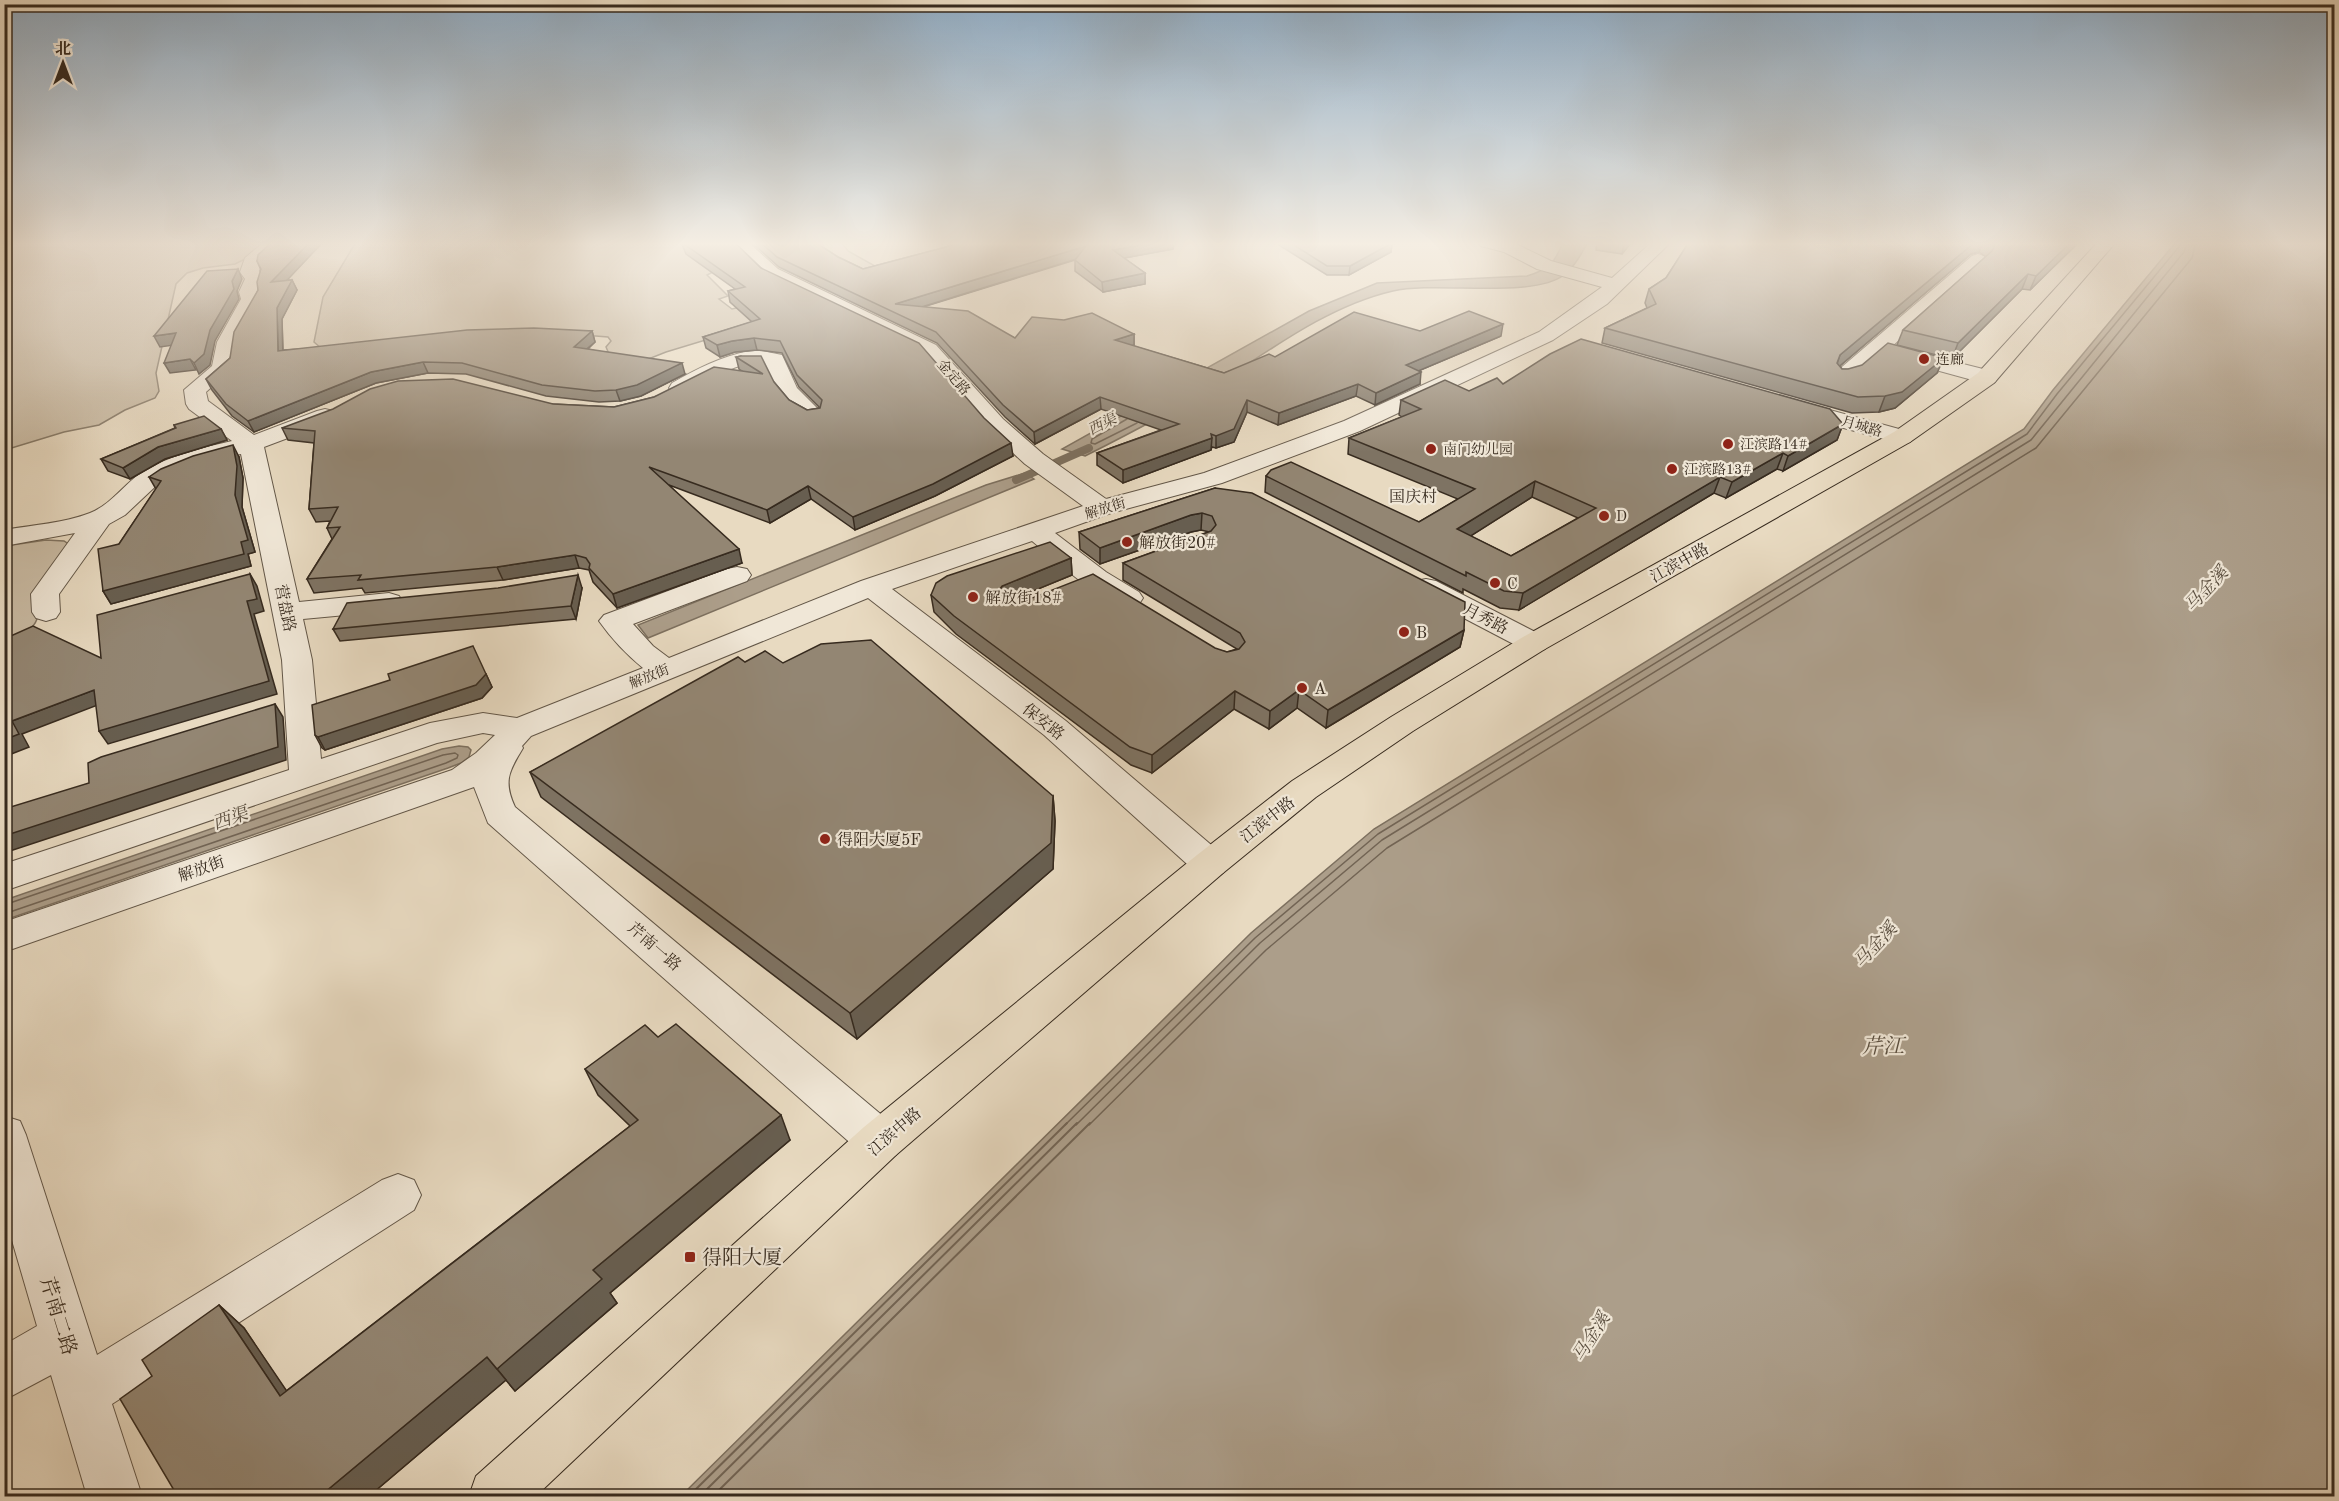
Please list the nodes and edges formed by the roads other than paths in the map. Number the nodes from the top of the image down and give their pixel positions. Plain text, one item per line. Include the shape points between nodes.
1 (243, 312) edge
2 (852, 312) edge
3 (1582, 312) edge
4 (1921, 312) edge
5 (2045, 312) edge
6 (1546, 336) junction
7 (1572, 344) edge
8 (1879, 349) junction
9 (1844, 377) edge
10 (1987, 377) junction
11 (665, 396) edge
12 (1778, 402) edge
13 (342, 407) edge
14 (812, 414) edge
15 (1902, 437) junction
16 (251, 444) junction
17 (1213, 478) junction
18 (1241, 493) edge
19 (1102, 508) junction
20 (100, 518) junction
21 (1036, 531) junction
22 (4, 537) edge
23 (1127, 566) edge
24 (1400, 574) edge
25 (737, 575) dead end
26 (1096, 578) junction
27 (871, 587) junction
28 (1065, 590) edge
29 (412, 600) edge
30 (1146, 609) edge
31 (46, 612) dead end
32 (287, 612) junction
33 (1534, 643) junction
34 (665, 670) junction
35 (300, 699) junction
36 (267, 709) edge
37 (519, 729) junction
38 (306, 775) junction
39 (1210, 864) junction
40 (4, 878) edge
41 (4, 937) edge
42 (4, 1135) edge
43 (880, 1141) junction
44 (398, 1195) dead end
45 (66, 1338) junction
46 (4, 1374) edge
47 (83, 1393) junction
48 (114, 1497) edge
49 (496, 1497) edge

1 - 16 street via 227,342 222,368 195,390 196,404
2 - 19 street, 金定路 via 929,349 995,424 1034,459
3 - 6 street, 解放街
4 - 8 street
5 - 10 main road, 江滨中路
6 - 7 street
6 - 17 street, 解放街 via 1352,426
8 - 9 street
8 - 10 street
10 - 15 main road, 江滨中路
11 - 14 street via 710,371 737,361 768,357 774,360 787,391
12 - 15 street, 月城路
13 - 16 street
15 - 33 main road, 江滨中路
16 - 20 street via 204,455 165,471
16 - 32 street, 营盘路 via 266,572
17 - 18 street
17 - 19 street, 解放街
19 - 21 street, 解放街
20 - 22 street
20 - 31 street via 45,594
21 - 26 street
21 - 27 street, 解放街
23 - 26 street
24 - 33 street, 月秀路
25 - 34 street via 614,621
26 - 28 street
26 - 30 street
27 - 34 street, 解放街
27 - 39 street, 保安路 via 1055,728
29 - 32 street
32 - 35 street, 营盘路
33 - 39 main road, 江滨中路 via 1304,789
34 - 37 street, 解放街
35 - 36 street
35 - 38 street, 营盘路
37 - 38 street via 483,723 456,728
37 - 41 street, 解放街 via 488,761 464,778
37 - 43 street, 芹南一路 via 495,766 490,790 500,814
38 - 40 street
39 - 43 main road, 江滨中路
42 - 45 street, 芹南二路
43 - 49 main road, 江滨中路
44 - 47 street
45 - 46 street
45 - 47 street, 芹南二路
47 - 48 street, 芹南二路

